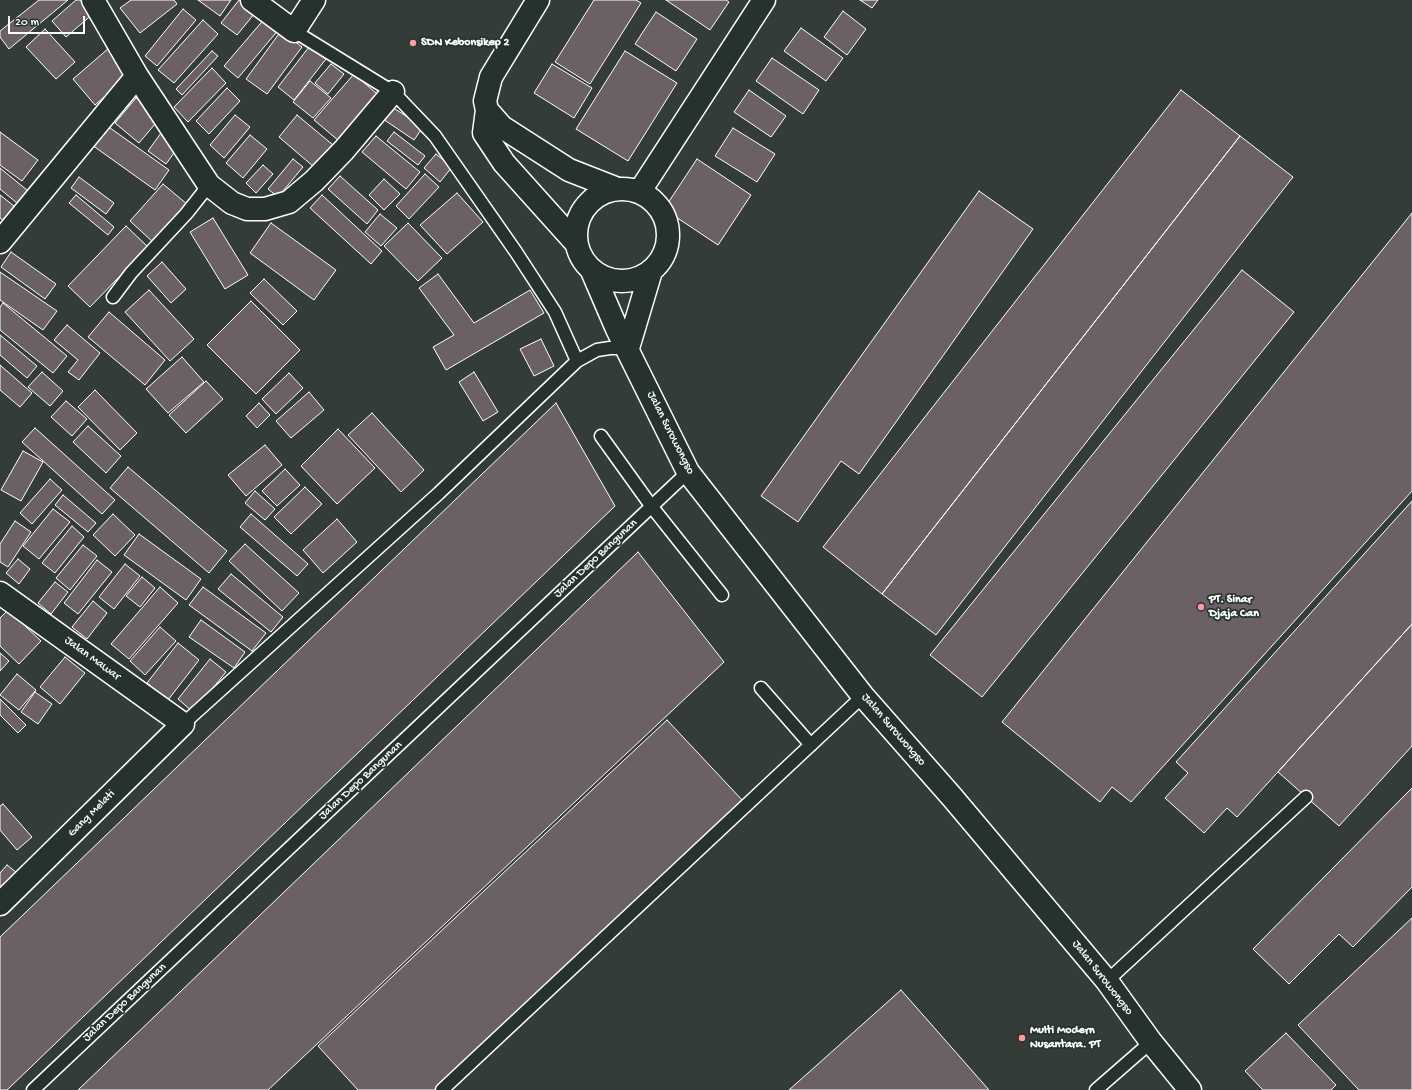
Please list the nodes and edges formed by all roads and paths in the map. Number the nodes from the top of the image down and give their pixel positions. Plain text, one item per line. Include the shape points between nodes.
1 (93, 0) edge
2 (252, 0) edge
3 (314, 0) edge
4 (538, 0) edge
5 (764, 0) edge
6 (294, 31) junction
7 (138, 76) junction
8 (393, 92) junction
9 (487, 110) junction
10 (209, 185) junction
11 (615, 188) junction
12 (640, 191) junction
13 (0, 242) edge
14 (575, 242) junction
15 (592, 270) junction
16 (651, 271) junction
17 (113, 297) dead end
18 (628, 348) junction
19 (577, 361) junction
20 (601, 436) dead end
21 (688, 472) junction
22 (652, 506) junction
23 (0, 593) edge
24 (722, 595) dead end
25 (761, 688) dead end
26 (862, 696) junction
27 (183, 724) junction
28 (811, 745) junction
29 (1306, 796) dead end
30 (0, 904) edge
31 (1107, 981) junction
32 (1150, 1042) junction
33 (33, 1090) edge
34 (442, 1090) edge
35 (1096, 1090) edge
36 (1190, 1090) edge

1 - 7 street
2 - 6 street
3 - 6 street
4 - 9 street via 491,77 485,101
5 - 12 street
6 - 8 lane
7 - 10 street
7 - 13 street
8 - 10 street via 329,166 289,202 247,209 232,203
8 - 19 lane via 435,136 516,252 555,312
9 - 11 street via 502,127 569,170
9 - 14 street via 484,133 500,157
10 - 17 lane
11 - 12 street
11 - 14 street via 593,198 578,217
12 - 16 street via 659,205 668,228 666,252
14 - 15 street via 581,257
15 - 16 street via 610,280 632,281
15 - 18 street, Jalan Surowongso
16 - 18 street
18 - 19 lane via 597,350
18 - 21 street, Jalan Surowongso
19 - 27 lane via 438,493
20 - 22 lane
21 - 22 lane, Jalan Depo Bangunan
21 - 26 street, Jalan Surowongso
22 - 24 lane
22 - 33 lane, Jalan Depo Bangunan
23 - 27 street, Jalan Mawar
25 - 28 lane
26 - 28 lane
26 - 31 street, Jalan Surowongso via 952,797
27 - 30 street, Gang Melati
28 - 34 lane
29 - 31 lane
31 - 32 street, Jalan Surowongso
32 - 35 lane
32 - 36 street, Jalan Surowongso

